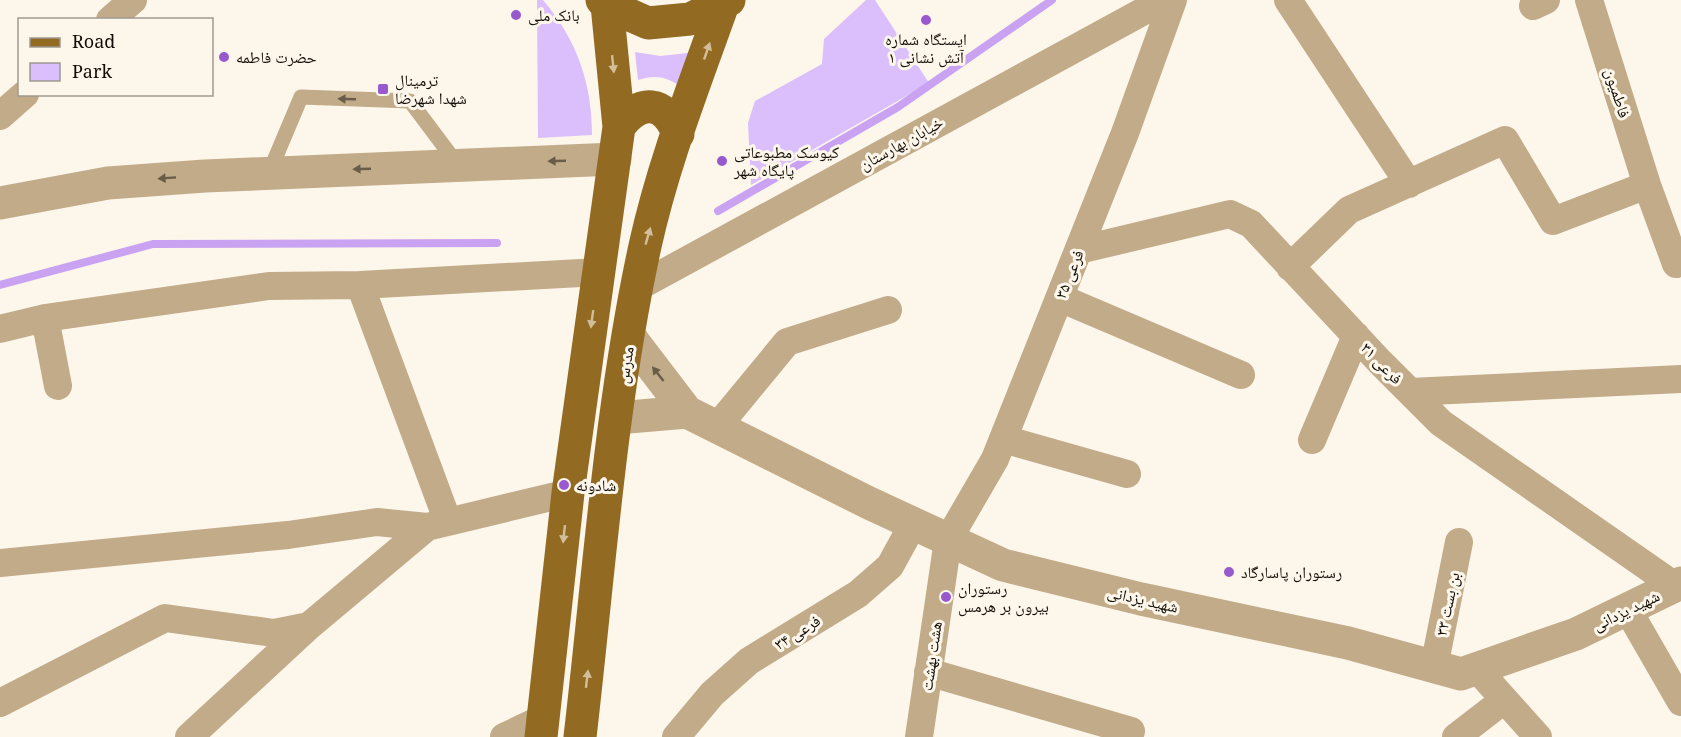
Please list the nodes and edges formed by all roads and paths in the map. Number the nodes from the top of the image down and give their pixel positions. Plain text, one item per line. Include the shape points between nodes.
1 (133, 0) edge
2 (1164, 0) edge
3 (1173, 0) edge
4 (1288, 0) edge
5 (1589, 0) edge
6 (726, 2) edge
7 (605, 3) edge
8 (112, 18) edge
9 (23, 96) edge
10 (0, 116) edge
11 (619, 127) junction
12 (678, 134) junction
13 (615, 159) junction
14 (458, 165) junction
15 (269, 173) junction
16 (1409, 184) junction
17 (1647, 185) junction
18 (0, 203) edge
19 (1079, 250) junction
20 (1681, 262) edge
21 (1290, 267) junction
22 (599, 272) junction
23 (360, 285) junction
24 (638, 287) junction
25 (1060, 298) junction
26 (888, 310) dead end
27 (45, 318) junction
28 (0, 329) edge
29 (629, 336) junction
30 (1356, 336) junction
31 (1241, 375) dead end
32 (1681, 379) edge
33 (58, 386) dead end
34 (1410, 392) junction
35 (687, 412) junction
36 (617, 418) junction
37 (717, 427) junction
38 (1003, 438) junction
39 (1312, 440) dead end
40 (1127, 474) dead end
41 (568, 493) junction
42 (438, 524) junction
43 (913, 524) junction
44 (948, 540) junction
45 (1460, 542) dead end
46 (0, 563) edge
47 (1678, 585) edge
48 (1628, 610) junction
49 (309, 626) junction
50 (1434, 667) junction
51 (1477, 669) junction
52 (928, 672) junction
53 (1504, 700) junction
54 (1681, 702) edge
55 (0, 703) edge
56 (542, 727) edge
57 (1131, 731) dead end
58 (189, 737) edge
59 (504, 737) edge
60 (580, 737) edge
61 (676, 737) edge
62 (919, 737) edge
63 (1456, 737) edge
64 (1538, 737) edge

1 - 8 street
2 - 24 street, خیابان بهارستان
3 - 19 street, فرعی ۳۵
4 - 16 street
5 - 17 street, فاطمیون
6 - 7 main road via 690,19 648,23
12 -> 6 main road, مدرس
7 -> 11 main road
9 - 10 street
11 - 12 main road via 628,113 643,106 659,108 672,118
11 - 13 main road
24 -> 12 main road, مدرس via 645,245
13 -> 14 street
13 - 22 main road
14 -> 15 street
14 -> 15 lane via 410,101 301,97
15 -> 18 street via 108,183
16 - 17 street via 1505,140 1553,221
16 - 21 street via 1349,210
17 - 20 street, فاطمیون via 1676,264
19 - 21 street, فرعی ۳۱ via 1230,213 1251,224
19 - 25 street, فرعی ۳۵
21 - 30 street, فرعی ۳۱
22 - 23 street
22 -> 41 main road
23 - 27 street via 269,286
23 - 42 street
24 - 29 main road, مدرس
25 - 31 street
25 - 38 street, فرعی ۳۵
26 - 37 street via 787,342
27 - 28 street
27 - 33 street
35 -> 29 street
29 - 36 main road, مدرس
30 - 34 street, فرعی ۳۱
30 - 39 street
32 - 34 street
34 - 47 street, فرعی ۳۱ via 1441,423
35 - 36 street
35 - 37 street, شهید یزدانی
60 -> 36 main road, مدرس
37 - 43 street, شهید یزدانی
38 - 40 street
38 - 44 street, فرعی ۳۵
41 - 42 street
41 -> 56 main road
42 - 46 street via 377,522 288,535
42 - 49 street
43 - 44 street, شهید یزدانی
43 - 61 street, فرعی ۳۴ via 890,566 858,594 749,661 712,694
44 - 50 street, شهید یزدانی via 1003,565
44 - 52 street, هشت بهشت
45 - 50 street, بن بست ۳۳
47 - 48 street, شهید یزدانی
48 - 51 street, شهید یزدانی via 1576,634
48 - 54 street
49 - 55 street via 274,633 165,618
49 - 58 street
50 - 51 street, شهید یزدانی via 1461,674
51 - 53 street
52 - 57 street
52 - 62 street, هشت بهشت
53 - 63 street
53 - 64 street
56 - 59 street

